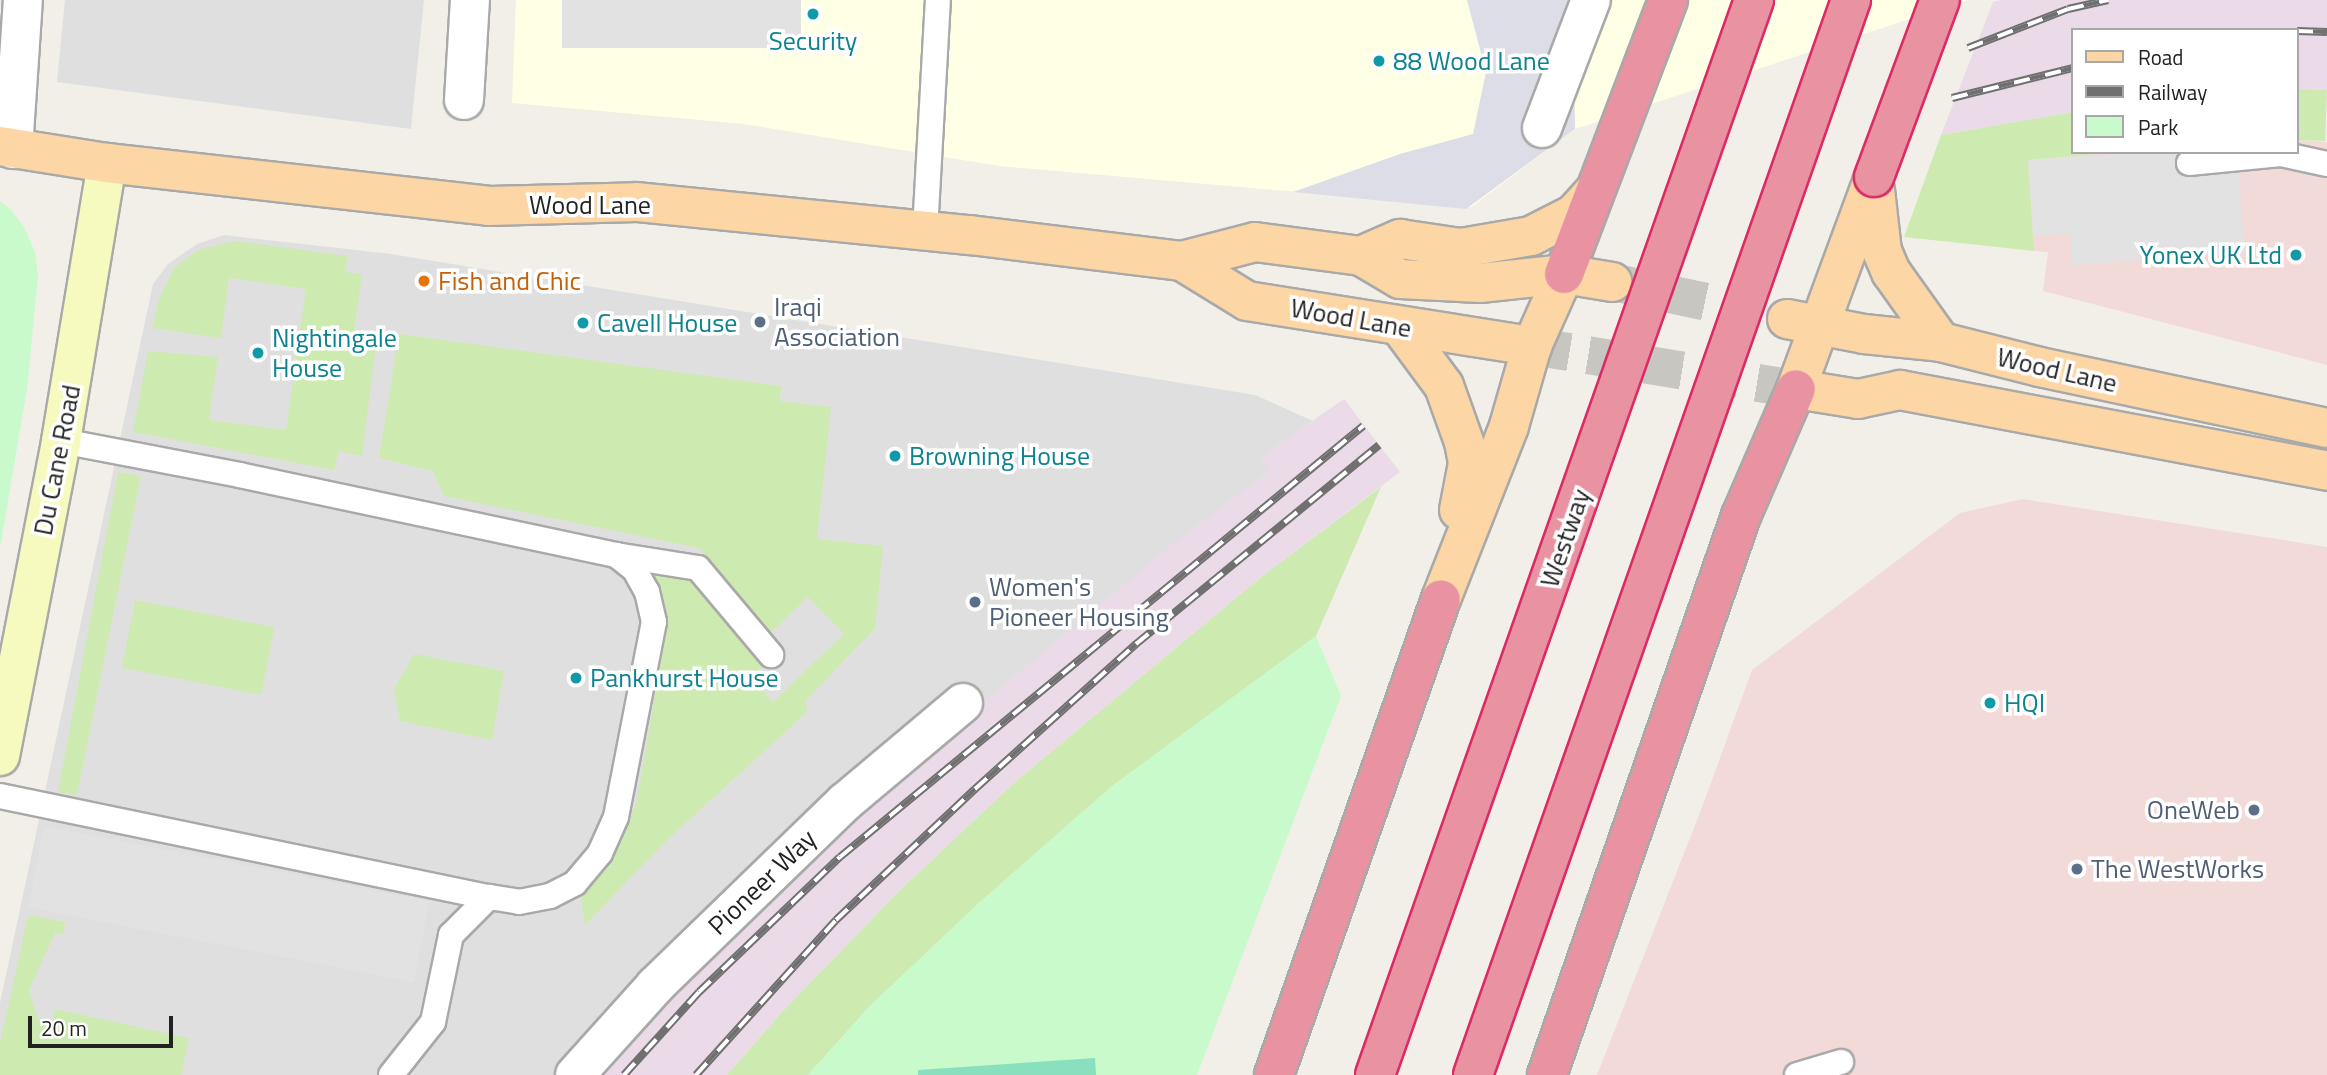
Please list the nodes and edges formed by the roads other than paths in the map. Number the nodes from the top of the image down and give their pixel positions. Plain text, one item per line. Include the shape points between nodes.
1 (23, 0) edge
2 (470, 0) edge
3 (938, 0) edge
4 (1591, 0) edge
5 (1668, 0) edge
6 (1754, 0) edge
7 (1850, 0) edge
8 (1940, 0) edge
9 (464, 100) dead end
10 (1542, 128) dead end
11 (6, 147) edge
12 (107, 163) junction
13 (2189, 163) dead end
14 (2327, 164) edge
15 (1874, 177) junction
16 (1595, 191) junction
17 (925, 231) junction
18 (1361, 256) junction
19 (1182, 261) junction
20 (1564, 274) junction
21 (1612, 282) tunnel mouth
22 (1804, 322) junction
23 (1401, 328) junction
24 (1941, 342) junction
25 (1532, 346) junction
26 (1796, 389) junction
27 (2327, 428) edge
28 (61, 441) junction
29 (2327, 471) edge
30 (616, 555) junction
31 (1441, 599) junction
32 (771, 655) dead end
33 (963, 704) dead end
34 (0, 756) edge
35 (0, 796) edge
36 (489, 897) junction
37 (1841, 1062) dead end
38 (391, 1075) edge
39 (575, 1075) edge
40 (1273, 1075) edge
41 (1376, 1075) edge
42 (1473, 1075) edge
43 (1547, 1075) edge
44 (1797, 1075) edge

1 - 11 street
2 - 9 street
3 - 17 lane
4 - 10 street
5 - 16 highway
6 - 41 highway, Westway, bridge
7 - 42 highway, bridge
8 - 15 highway, bridge
11 - 12 main road, Wood Lane
12 - 17 main road, Wood Lane via 489,205 637,202
12 - 28 street, Du Cane Road
13 - 14 lane via 2281,154
15 - 22 main road
15 - 24 main road via 1882,251 1891,272
16 - 18 main road via 1574,214 1531,236 1461,248 1400,239
16 - 20 highway
17 - 19 main road, Wood Lane
18 - 19 main road, Wood Lane via 1255,242
18 - 20 main road, Wood Lane via 1400,279 1480,284
19 - 23 main road, Wood Lane via 1247,301
20 - 21 main road, Wood Lane
20 - 25 main road
22 - 24 main road, Wood Lane
22 - 26 main road
23 - 25 main road, Wood Lane
23 - 31 main road via 1444,386 1468,463
24 - 27 main road, Wood Lane
25 - 31 main road via 1509,426
26 - 29 main road, Wood Lane via 1858,399 1900,390
26 - 43 highway via 1737,527
28 - 30 lane
28 - 34 street, Du Cane Road
30 - 32 lane via 698,568
30 - 36 lane via 634,569 647,592 654,622 616,817 600,853 575,883 550,896 519,901
31 - 40 highway
33 - 39 street, Pioneer Way via 845,802 655,986
35 - 36 lane
36 - 38 lane via 452,935 433,1022
37 - 44 lane

